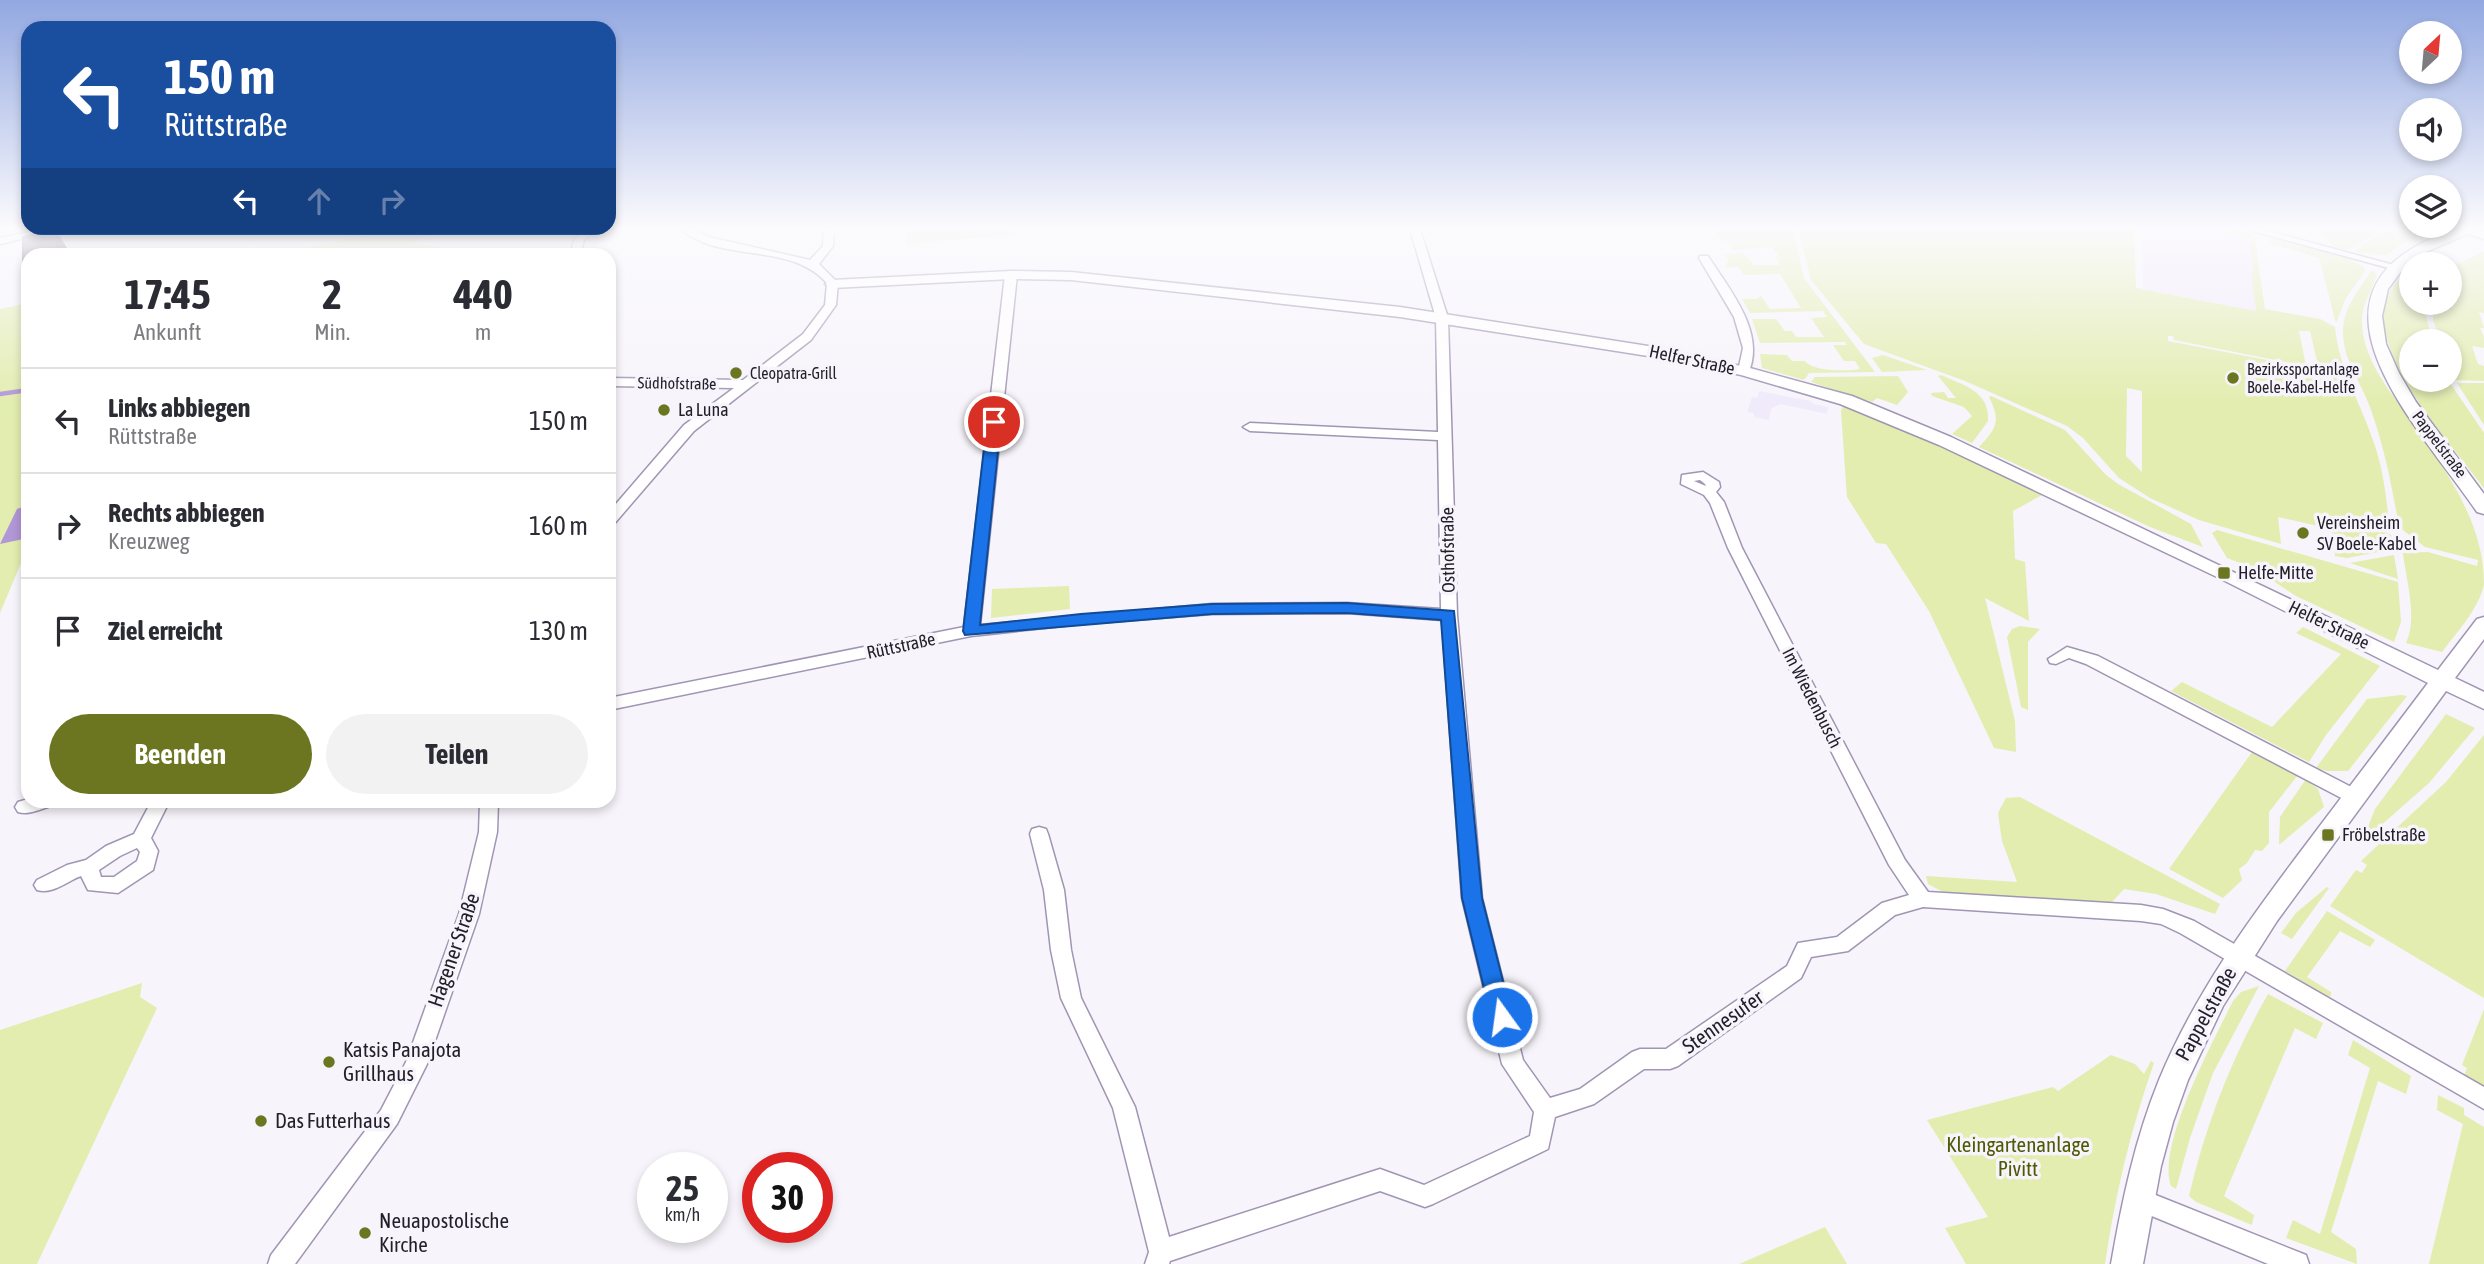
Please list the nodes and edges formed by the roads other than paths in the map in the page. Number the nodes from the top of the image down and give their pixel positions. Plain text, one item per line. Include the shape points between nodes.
1 (831, 288) edge
2 (1010, 288) edge
3 (1177, 288) edge
4 (1433, 288) edge
5 (1722, 288) edge
6 (2382, 288) edge
7 (1442, 318) junction
8 (1744, 371) junction
9 (616, 382) edge
10 (745, 384) junction
11 (1250, 427) dead end
12 (1446, 436) junction
13 (1709, 492) dead end
14 (2484, 508) edge
15 (616, 513) edge
16 (1449, 615) junction
17 (2484, 624) edge
18 (971, 631) junction
19 (2056, 659) dead end
20 (2443, 682) junction
21 (2484, 701) edge
22 (616, 703) edge
23 (2355, 797) junction
24 (157, 808) edge
25 (489, 808) edge
26 (1039, 834) dead end
27 (141, 839) junction
28 (91, 866) junction
29 (44, 885) dead end
30 (1923, 899) junction
31 (2238, 957) junction
32 (2484, 1099) edge
33 (1545, 1110) junction
34 (2138, 1199) junction
35 (1159, 1258) edge
36 (280, 1264) edge
37 (2127, 1264) edge
38 (2297, 1264) edge

1 - 10 street via 828,308 818,325
2 - 18 street
3 - 7 street, Helfer Straße
4 - 7 street, Osthofstraße
5 - 8 street via 1740,317 1748,348
6 - 14 street, Pappelstraße via 2375,306 2374,332 2381,356 2402,395
7 - 8 street, Helfer Straße
7 - 12 street, Osthofstraße
8 - 20 street, Helfer Straße via 1846,400 1945,441
9 - 10 street, Südhofstraße
10 - 15 street via 689,428
11 - 12 street
12 - 16 street, Osthofstraße
13 - 30 street, Im Wiedenbusch via 1892,852
16 - 18 street, Rüttstraße via 1347,608 1212,609
16 - 33 street, Osthofstraße via 1472,898 1513,1064
17 - 20 street, Pappelstraße
18 - 22 street, Rüttstraße
19 - 23 street via 2067,652 2092,660
20 - 21 street, Helfer Straße
20 - 23 street, Pappelstraße
23 - 31 street, Pappelstraße
24 - 27 street
25 - 36 street, Hagener Straße via 488,832 469,914 416,1064 389,1117
26 - 35 street via 1055,890 1071,998 1124,1107
27 - 28 street
27 - 28 street via 149,858 127,879 105,887 95,885 89,874
28 - 29 street
30 - 31 street, Stennesufer via 2163,917
30 - 33 street, Stennesufer via 1889,909 1841,945 1805,949 1794,972 1670,1059 1640,1059 1586,1097
31 - 32 street
31 - 34 street, Pappelstraße via 2196,1027 2172,1079 2152,1136
33 - 35 street via 1540,1142 1425,1196 1380,1180
34 - 37 street, Pappelstraße
34 - 38 street

